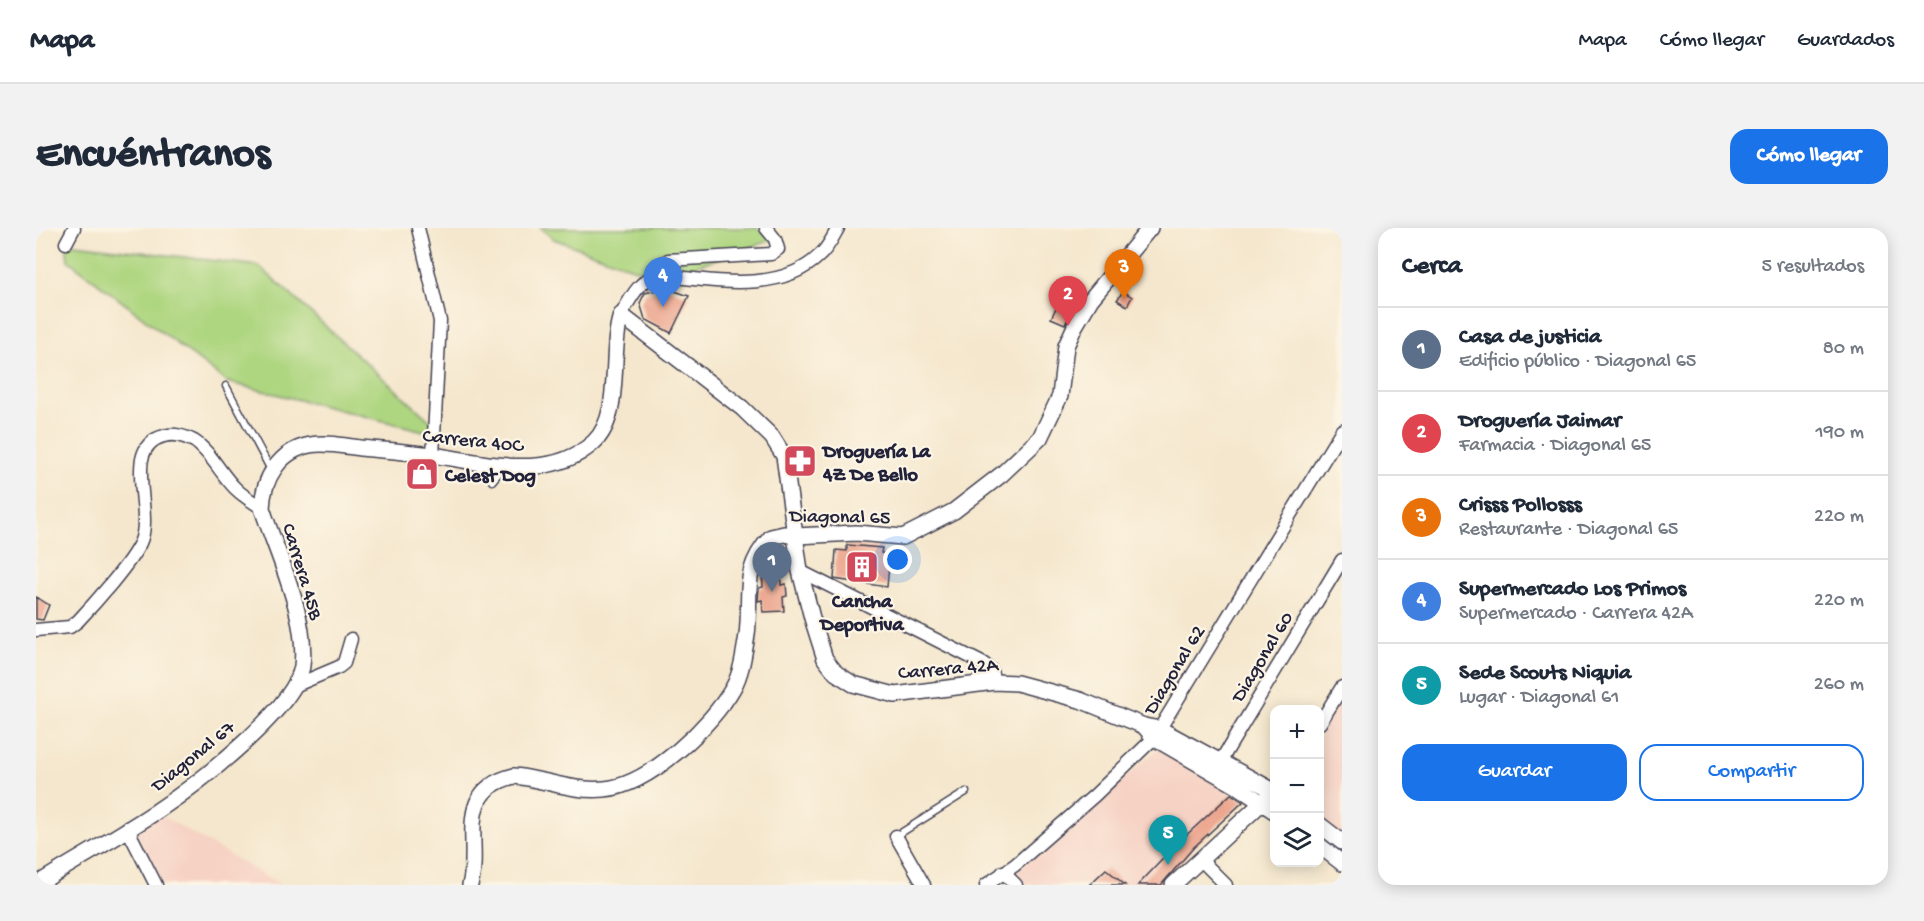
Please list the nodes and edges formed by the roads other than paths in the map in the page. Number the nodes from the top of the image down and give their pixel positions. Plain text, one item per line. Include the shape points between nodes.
1 (74, 228) edge
2 (418, 228) edge
3 (766, 228) edge
4 (838, 228) edge
5 (1150, 228) edge
6 (66, 243) dead end
7 (656, 275) junction
8 (621, 315) junction
9 (226, 386) dead end
10 (1342, 430) edge
11 (433, 455) junction
12 (506, 465) junction
13 (271, 471) junction
14 (492, 481) dead end
15 (262, 508) junction
16 (796, 536) junction
17 (1342, 560) edge
18 (800, 571) junction
19 (36, 630) edge
20 (351, 639) dead end
21 (994, 682) junction
22 (294, 686) junction
23 (1342, 687) edge
24 (1324, 716) edge
25 (1152, 731) junction
26 (1217, 767) junction
27 (1270, 790) edge
28 (966, 792) dead end
29 (1270, 795) edge
30 (1260, 802) junction
31 (1270, 808) edge
32 (127, 828) junction
33 (1324, 828) edge
34 (896, 836) joint
35 (1342, 842) edge
36 (1324, 849) edge
37 (1200, 859) junction
38 (1342, 863) edge
39 (1003, 872) junction
40 (36, 885) edge
41 (156, 885) edge
42 (470, 885) edge
43 (924, 885) edge
44 (986, 885) edge
45 (1016, 885) edge
46 (1173, 885) edge
47 (1226, 885) edge

1 - 6 street
2 - 11 street via 440,321
3 - 7 street, Carrera 40C via 778,249 771,254 668,260
4 - 7 street via 820,255 780,278 750,281
5 - 16 street, Diagonal 65 via 1091,299 1075,326 1066,346 1060,396 1040,438 1002,474 954,511 903,537 856,533
7 - 8 street, Carrera 40C via 636,289
8 - 12 street, Carrera 40C via 609,413 594,442 566,459 538,467
8 - 16 street, Carrera 42A via 742,408 772,437 783,456
9 - 13 lane
10 - 25 street, Diagonal 62
11 - 12 street, Carrera 40C
11 - 13 street, Carrera 40C via 310,445 293,451
12 - 14 lane
13 - 15 street, Carrera 45B via 262,492
15 - 19 street via 236,490 197,443 172,435 153,441 140,460 144,526 140,544 78,621 70,627
15 - 22 street, Carrera 45B via 301,628 302,668
16 - 18 street, Carrera 42A
16 - 42 street, Diagonal 65 via 771,537 751,565 747,631 739,675 708,721 666,759 621,785 586,789 514,776 489,787 474,812
17 - 26 street, Diagonal 60
18 - 21 street via 984,664 991,670
18 - 21 street, Carrera 42A via 825,659 836,673 853,684 895,695
20 - 22 street via 344,663
21 - 25 street, Carrera 42A via 1017,683 1080,700
22 - 32 street, Diagonal 67 via 287,699 241,745 160,809
23 - 24 street
25 - 26 street, Carrera 42A
25 - 39 street, Diagonal 62 via 1095,795
26 - 27 street
26 - 30 street
28 - 34 lane
29 - 30 street
30 - 31 street
30 - 37 street
32 - 40 street, Diagonal 67
32 - 41 street
33 - 35 street
34 - 43 street
36 - 38 street
37 - 46 street
37 - 47 street
39 - 44 street, Diagonal 62
39 - 45 street

